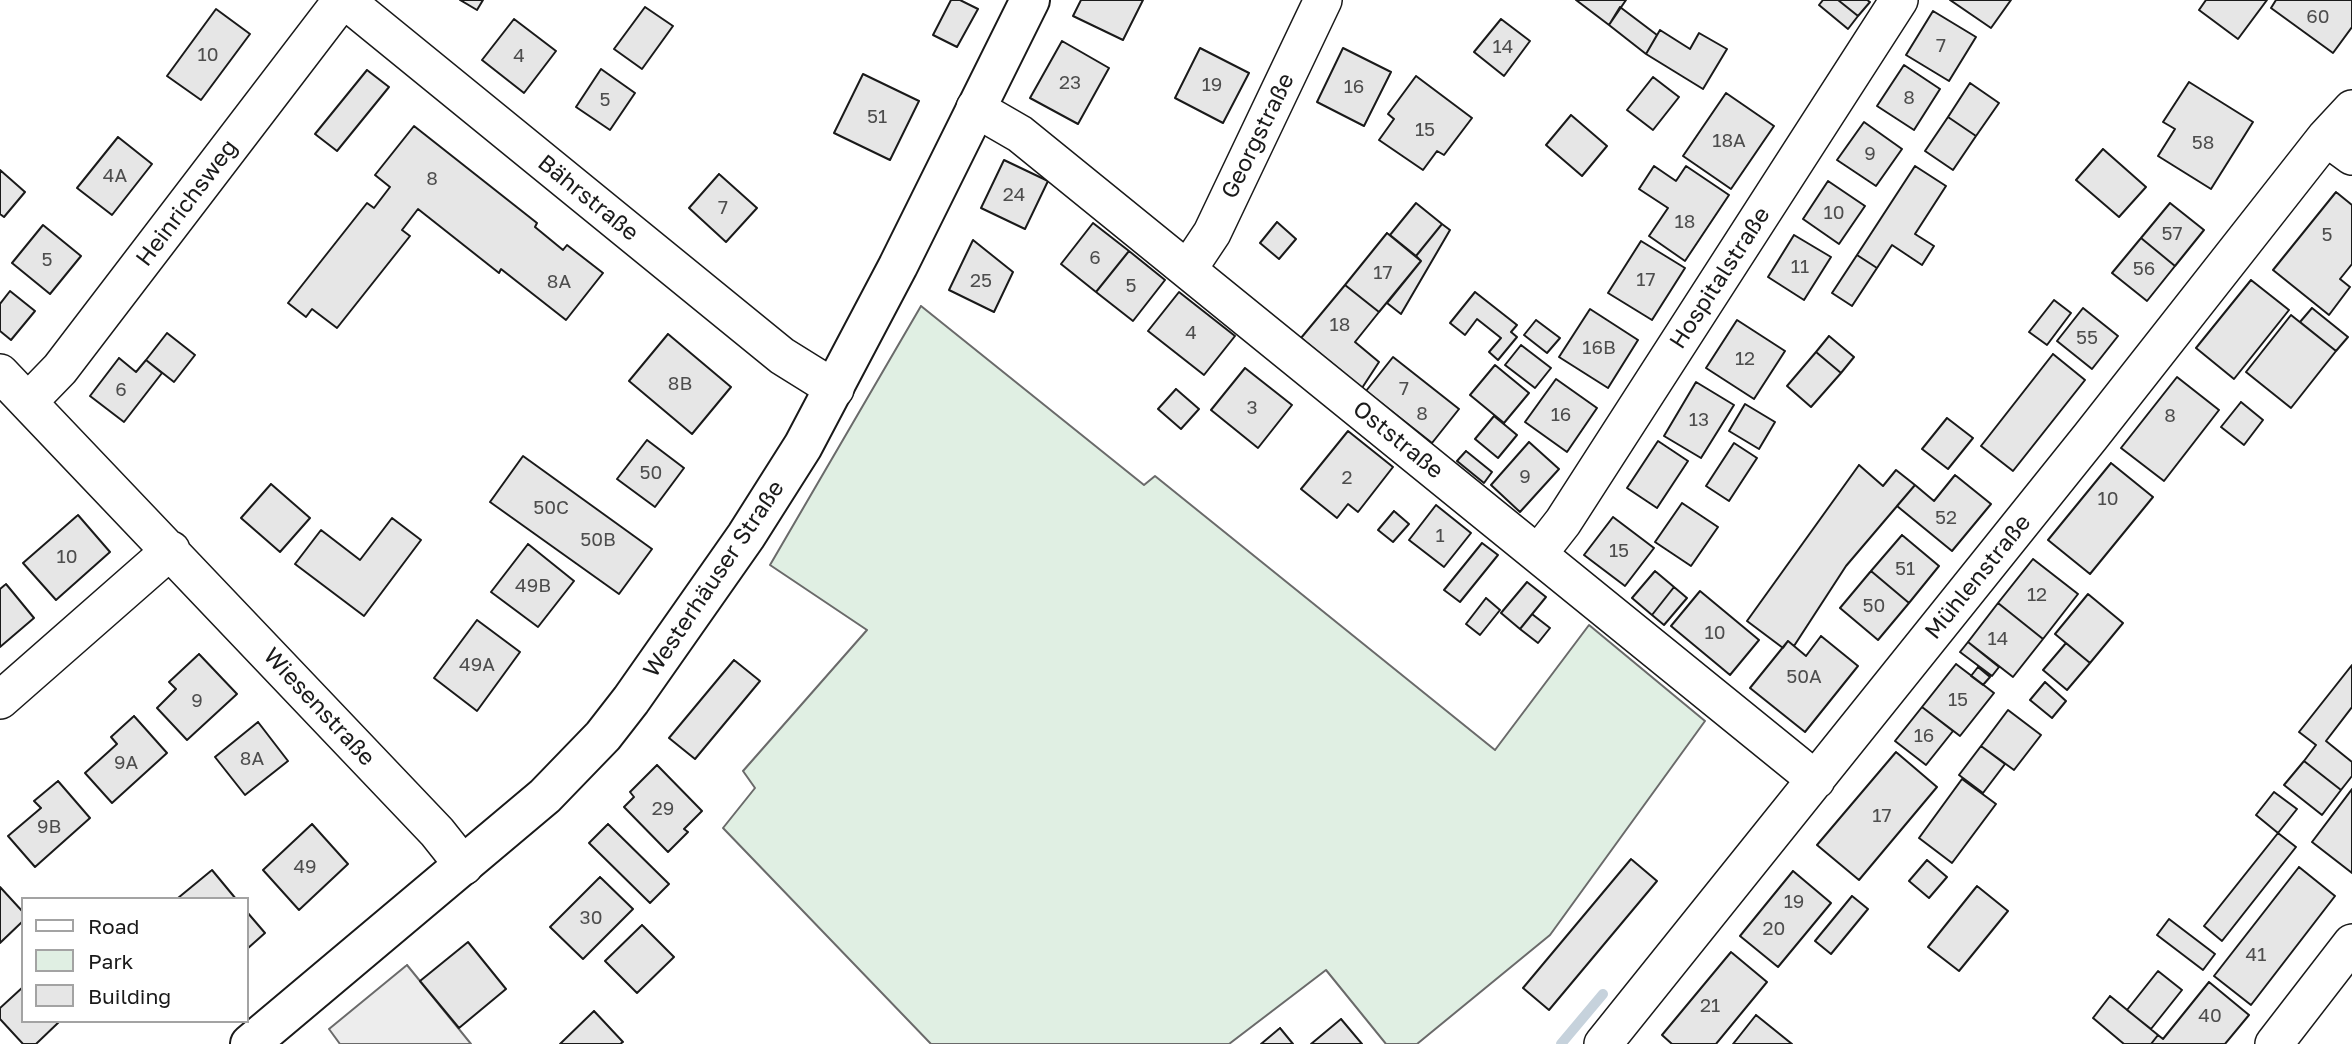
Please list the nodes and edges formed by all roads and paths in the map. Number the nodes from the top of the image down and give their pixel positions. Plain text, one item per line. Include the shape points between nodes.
1 (344, 0) edge
2 (1030, 0) edge
3 (1323, 0) edge
4 (1899, 0) edge
5 (975, 108) junction
6 (2352, 109) edge
7 (2339, 147) edge
8 (1188, 269) junction
9 (0, 373) edge
10 (835, 389) junction
11 (28, 402) junction
12 (171, 550) junction
13 (1538, 554) junction
14 (0, 700) edge
15 (1816, 780) junction
16 (464, 866) junction
17 (2352, 943) edge
18 (250, 1044) edge
19 (1602, 1044) edge
20 (2274, 1044) edge

1 - 10 street, Bährstraße via 782,356
1 - 11 street, Heinrichsweg via 60,369
2 - 5 main road, Westerhäuser Straße
3 - 8 street, Georgstraße via 1212,233
4 - 13 street, Hospitalstraße
5 - 8 street, Oststraße via 1020,134
5 - 10 main road, Westerhäuser Straße
6 - 7 street, Mühlenstraße
7 - 15 street, Mühlenstraße
8 - 13 street, Oststraße
9 - 11 street, Wiesenstraße
10 - 16 main road, Westerhäuser Straße via 753,525 631,700 570,771
11 - 12 street, Wiesenstraße
12 - 14 street
12 - 16 street, Wiesenstraße
13 - 15 street, Oststraße
15 - 19 street, Mühlenstraße
16 - 18 main road, Westerhäuser Straße
17 - 20 street

